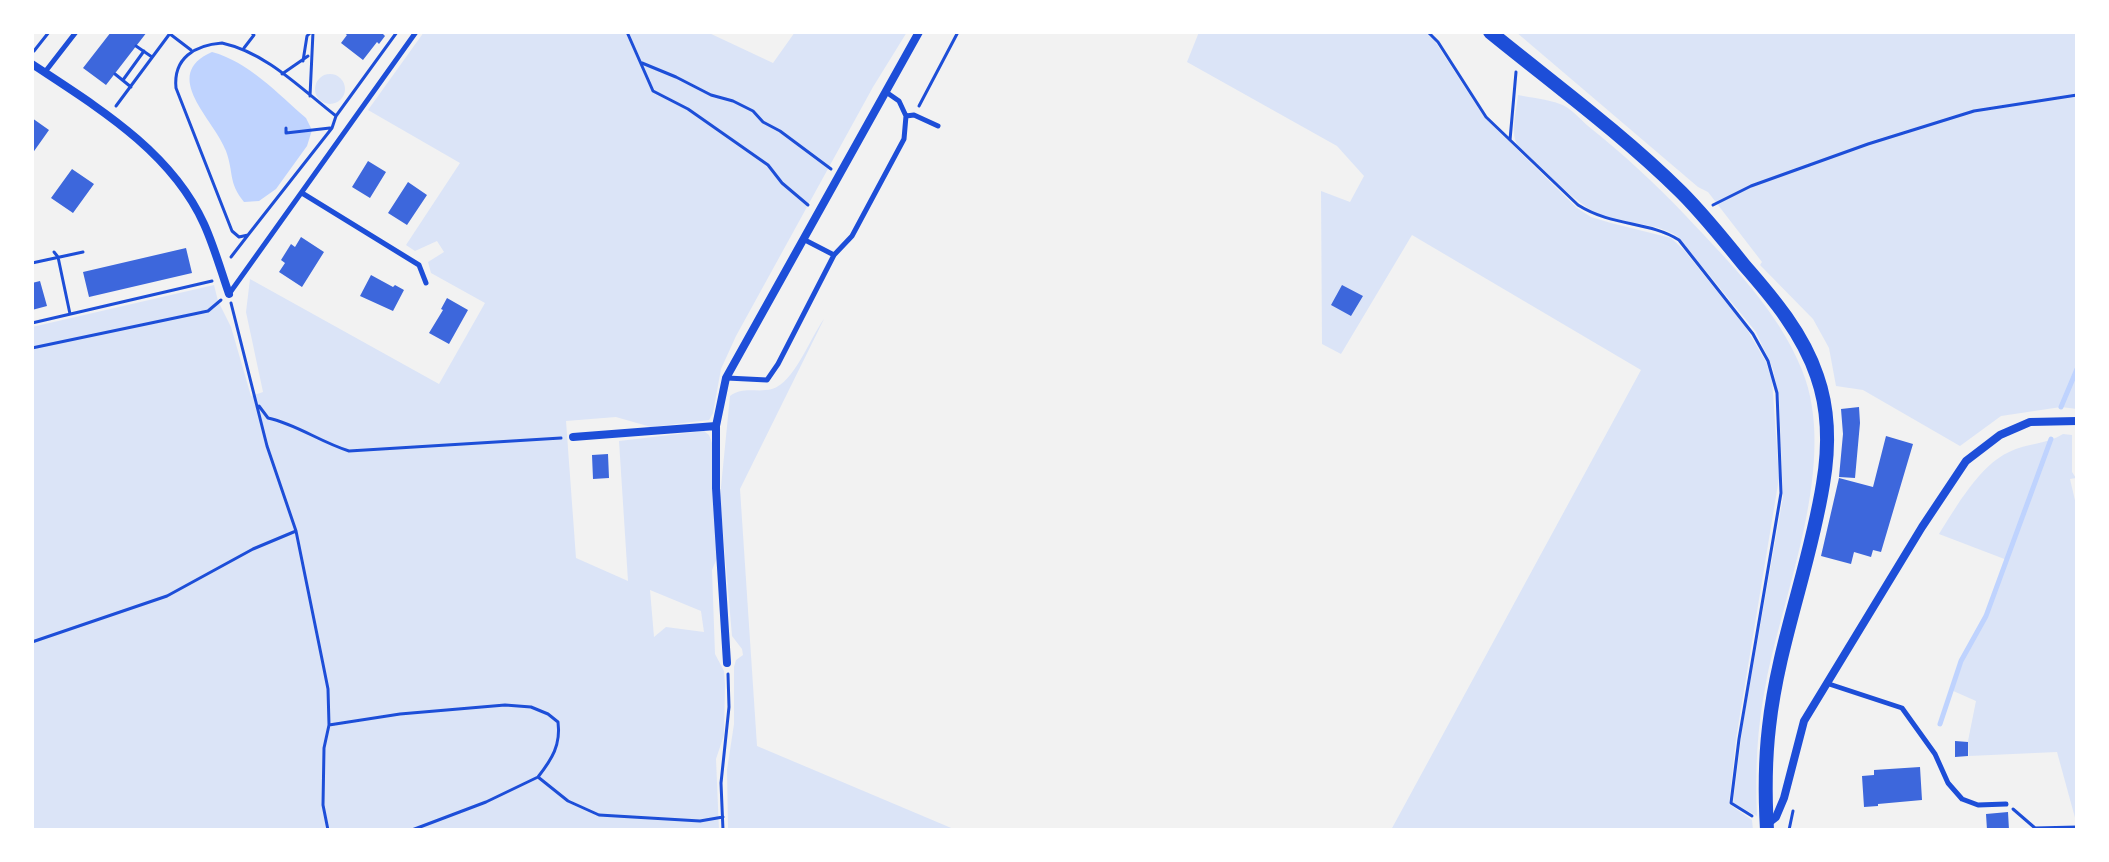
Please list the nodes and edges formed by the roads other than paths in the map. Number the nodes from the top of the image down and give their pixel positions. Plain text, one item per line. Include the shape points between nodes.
1 (76, 32) edge
2 (416, 32) edge
3 (919, 32) edge
4 (1490, 32) edge
5 (32, 64) edge
6 (45, 73) junction
7 (886, 92) junction
8 (906, 116) junction
9 (938, 126) dead end
10 (302, 193) junction
11 (802, 239) junction
12 (834, 255) junction
13 (426, 283) dead end
14 (229, 294) joint
15 (726, 378) junction
16 (2077, 421) edge
17 (716, 426) junction
18 (573, 437) road end
19 (727, 663) dead end
20 (1825, 683) junction
21 (2006, 804) road end
22 (1763, 824) edge

1 - 6 lane
2 - 10 lane
3 - 7 street
4 - 22 main road via 1637,152 1699,212 1768,293 1799,337 1817,377 1827,455 1769,725
5 - 6 street
6 - 14 street via 136,137 179,182 204,223
7 - 8 lane via 899,101
7 - 11 street
8 - 9 lane
8 - 12 lane via 904,139 852,236
10 - 13 lane via 419,265
10 - 14 lane
11 - 12 lane
11 - 15 street
12 - 15 lane via 767,380
15 - 17 street
16 - 20 street via 2030,422 2000,435 1966,461
17 - 18 street
17 - 19 street
20 - 21 lane via 1902,708 1962,799 1978,805
20 - 22 street via 1804,721 1776,817

